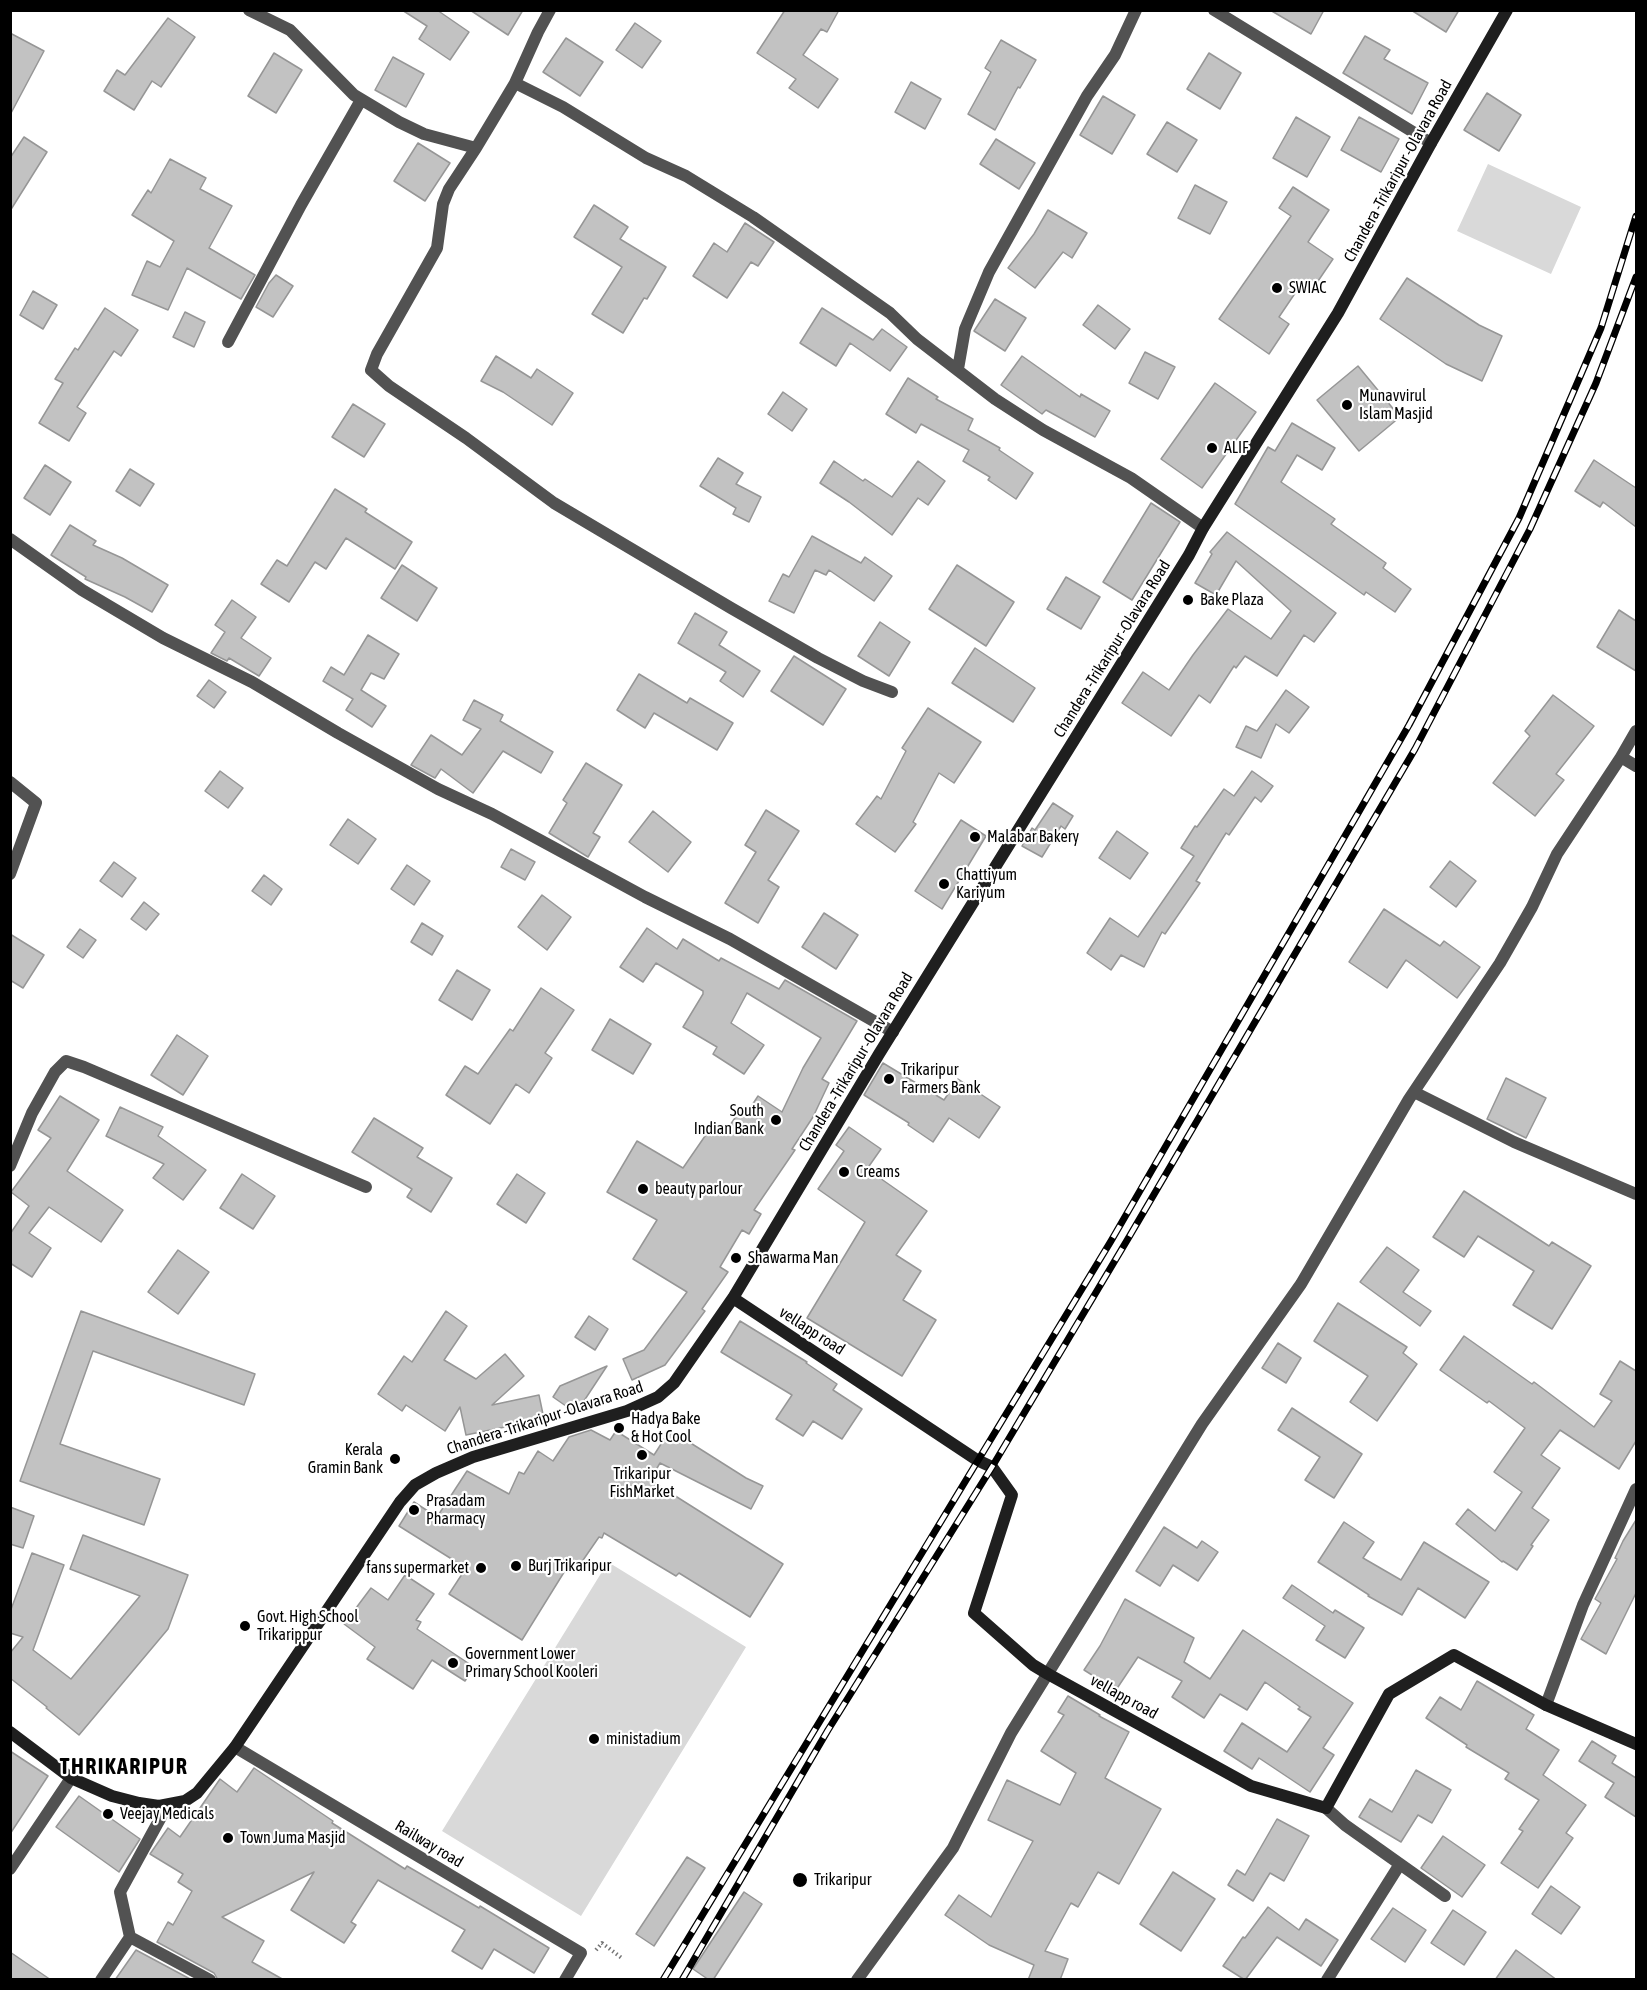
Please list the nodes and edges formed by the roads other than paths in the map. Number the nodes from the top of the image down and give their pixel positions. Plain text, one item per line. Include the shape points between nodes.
1 (249, 10) edge
2 (550, 10) edge
3 (1137, 10) edge
4 (1214, 10) edge
5 (1508, 10) edge
6 (515, 83) junction
7 (361, 100) junction
8 (1431, 144) junction
9 (476, 148) junction
10 (228, 342) dead end
11 (958, 369) junction
12 (1203, 528) junction
13 (10, 539) edge
14 (892, 692) dead end
15 (1636, 730) edge
16 (1621, 757) junction
17 (1636, 766) edge
18 (10, 782) edge
19 (10, 874) edge
20 (893, 1032) junction
21 (1414, 1092) junction
22 (10, 1166) edge
23 (366, 1187) dead end
24 (1636, 1194) edge
25 (733, 1298) junction
26 (1636, 1489) edge
27 (1048, 1674) junction
28 (1546, 1705) junction
29 (10, 1732) edge
30 (1636, 1744) edge
31 (235, 1747) junction
32 (71, 1778) junction
33 (167, 1806) junction
34 (1326, 1809) junction
35 (1400, 1864) junction
36 (10, 1869) edge
37 (1445, 1896) dead end
38 (130, 1937) junction
39 (102, 1980) edge
40 (210, 1980) edge
41 (564, 1980) edge
42 (857, 1980) edge
43 (1327, 1980) edge

1 - 7 street via 290,30
2 - 6 street
3 - 11 street via 989,272 965,329
4 - 8 street
5 - 8 main road, Chandera -Trikaripur -Olavara Road
6 - 9 street
6 - 11 street via 753,217 890,313
7 - 9 street via 424,134
7 - 10 street
8 - 12 main road, Chandera -Trikaripur -Olavara Road via 1338,313
9 - 14 street via 443,204 437,248 371,370 554,503 808,652
11 - 12 street via 995,399 1131,478
12 - 20 main road, Chandera -Trikaripur -Olavara Road
13 - 20 street via 82,590 163,638 252,682 438,789 730,939
15 - 16 street
16 - 17 street
16 - 21 street via 1557,854 1500,963
18 - 19 street via 36,803
20 - 25 main road, Chandera -Trikaripur -Olavara Road
21 - 24 street via 1514,1142
21 - 27 street via 1301,1284 1202,1424
22 - 23 street via 32,1113 55,1072 66,1061
25 - 27 main road, vellapp road via 992,1467 1012,1495 974,1613
25 - 31 main road, Chandera -Trikaripur -Olavara Road via 674,1383 658,1397 627,1412 473,1457 414,1485
26 - 28 street via 1583,1605
27 - 34 main road, vellapp road via 1251,1786
27 - 42 street via 1011,1733 953,1848
28 - 30 main road
28 - 34 main road via 1454,1655 1389,1694
29 - 32 main road, Chandera -Trikaripur -Olavara Road
31 - 33 main road, Chandera -Trikaripur -Olavara Road via 197,1793
31 - 41 street, Railway road via 581,1953
32 - 33 main road, Chandera -Trikaripur -Olavara Road via 112,1796
32 - 36 street
33 - 38 street via 120,1892
34 - 35 street
35 - 37 street
35 - 43 street
38 - 39 street
38 - 40 street

